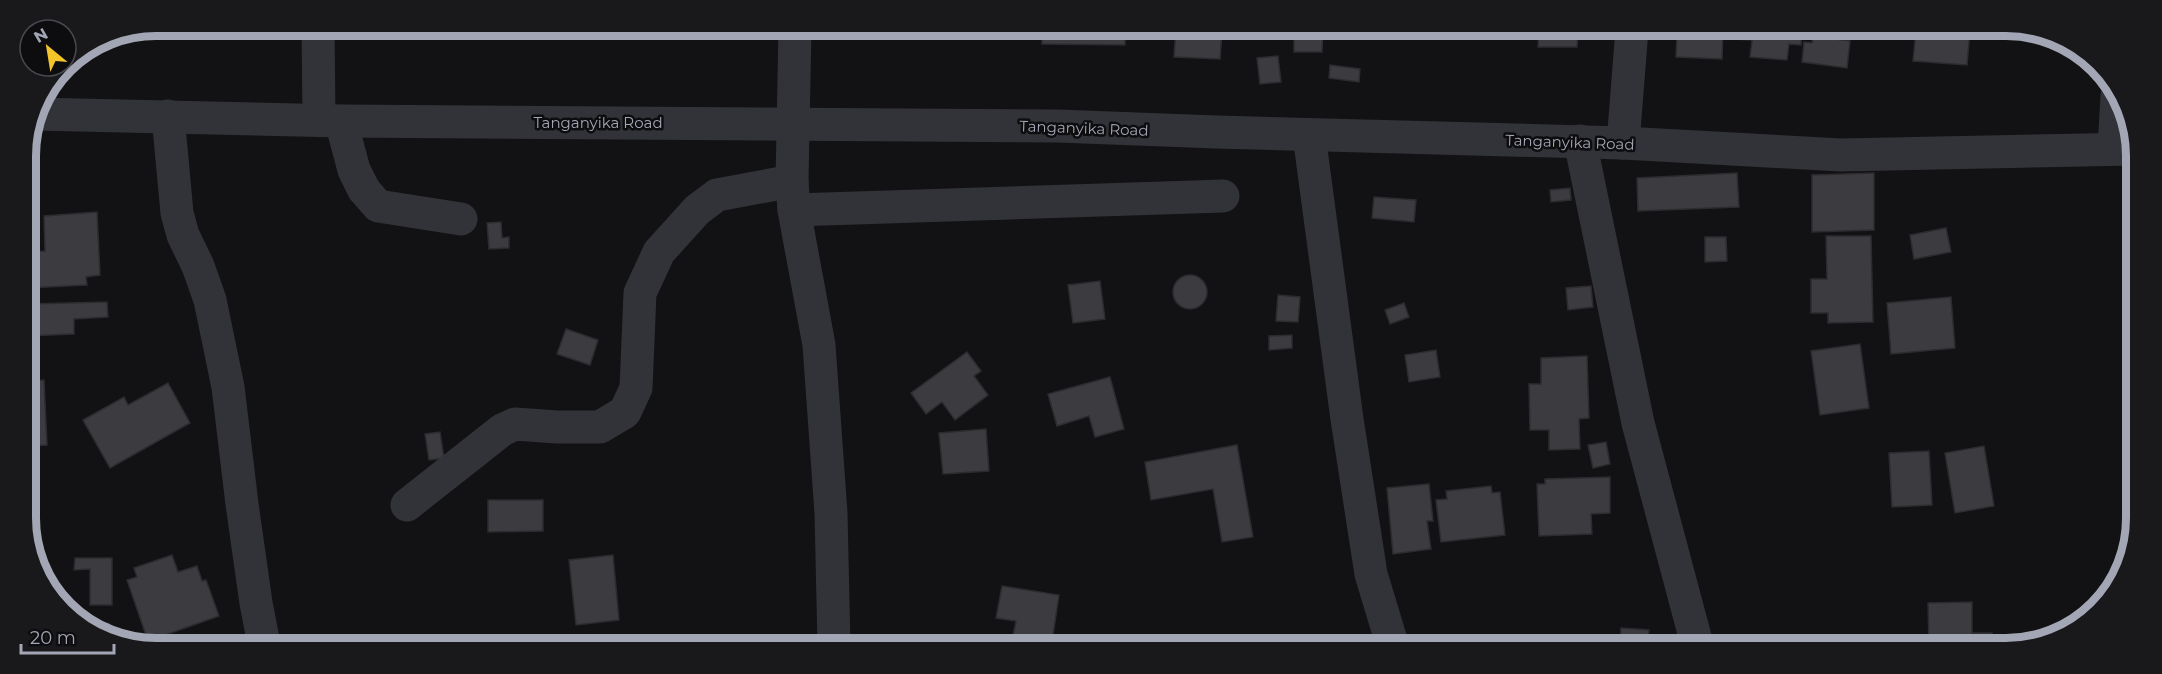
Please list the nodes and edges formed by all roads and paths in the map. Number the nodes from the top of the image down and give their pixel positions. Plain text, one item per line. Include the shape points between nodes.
1 (319, 36) edge
2 (795, 36) edge
3 (1631, 36) edge
4 (44, 114) edge
5 (168, 116) junction
6 (2120, 118) edge
7 (330, 120) junction
8 (792, 124) junction
9 (1309, 135) junction
10 (1580, 141) junction
11 (1623, 143) junction
12 (2124, 148) edge
13 (793, 196) junction
14 (1223, 196) dead end
15 (461, 219) dead end
16 (407, 505) dead end
17 (263, 638) edge
18 (834, 638) edge
19 (1390, 638) edge
20 (1695, 638) edge

1 - 7 street
2 - 8 street
3 - 11 street
4 - 5 street, Tanganyika Road
5 - 7 street, Tanganyika Road
5 - 17 street via 177,213 210,300 228,387
6 - 12 street
7 - 8 street, Tanganyika Road
7 - 15 street via 364,190 378,206
8 - 9 street, Tanganyika Road via 1058,126
8 - 13 street
9 - 10 street, Tanganyika Road
9 - 19 street via 1371,574
10 - 11 street, Tanganyika Road
10 - 20 street via 1638,423
11 - 12 street, Tanganyika Road via 1841,155
13 - 14 street
13 - 16 street via 717,195 697,210 659,252 640,293 636,388 626,412 600,427 515,424
13 - 18 street via 819,345 831,513

